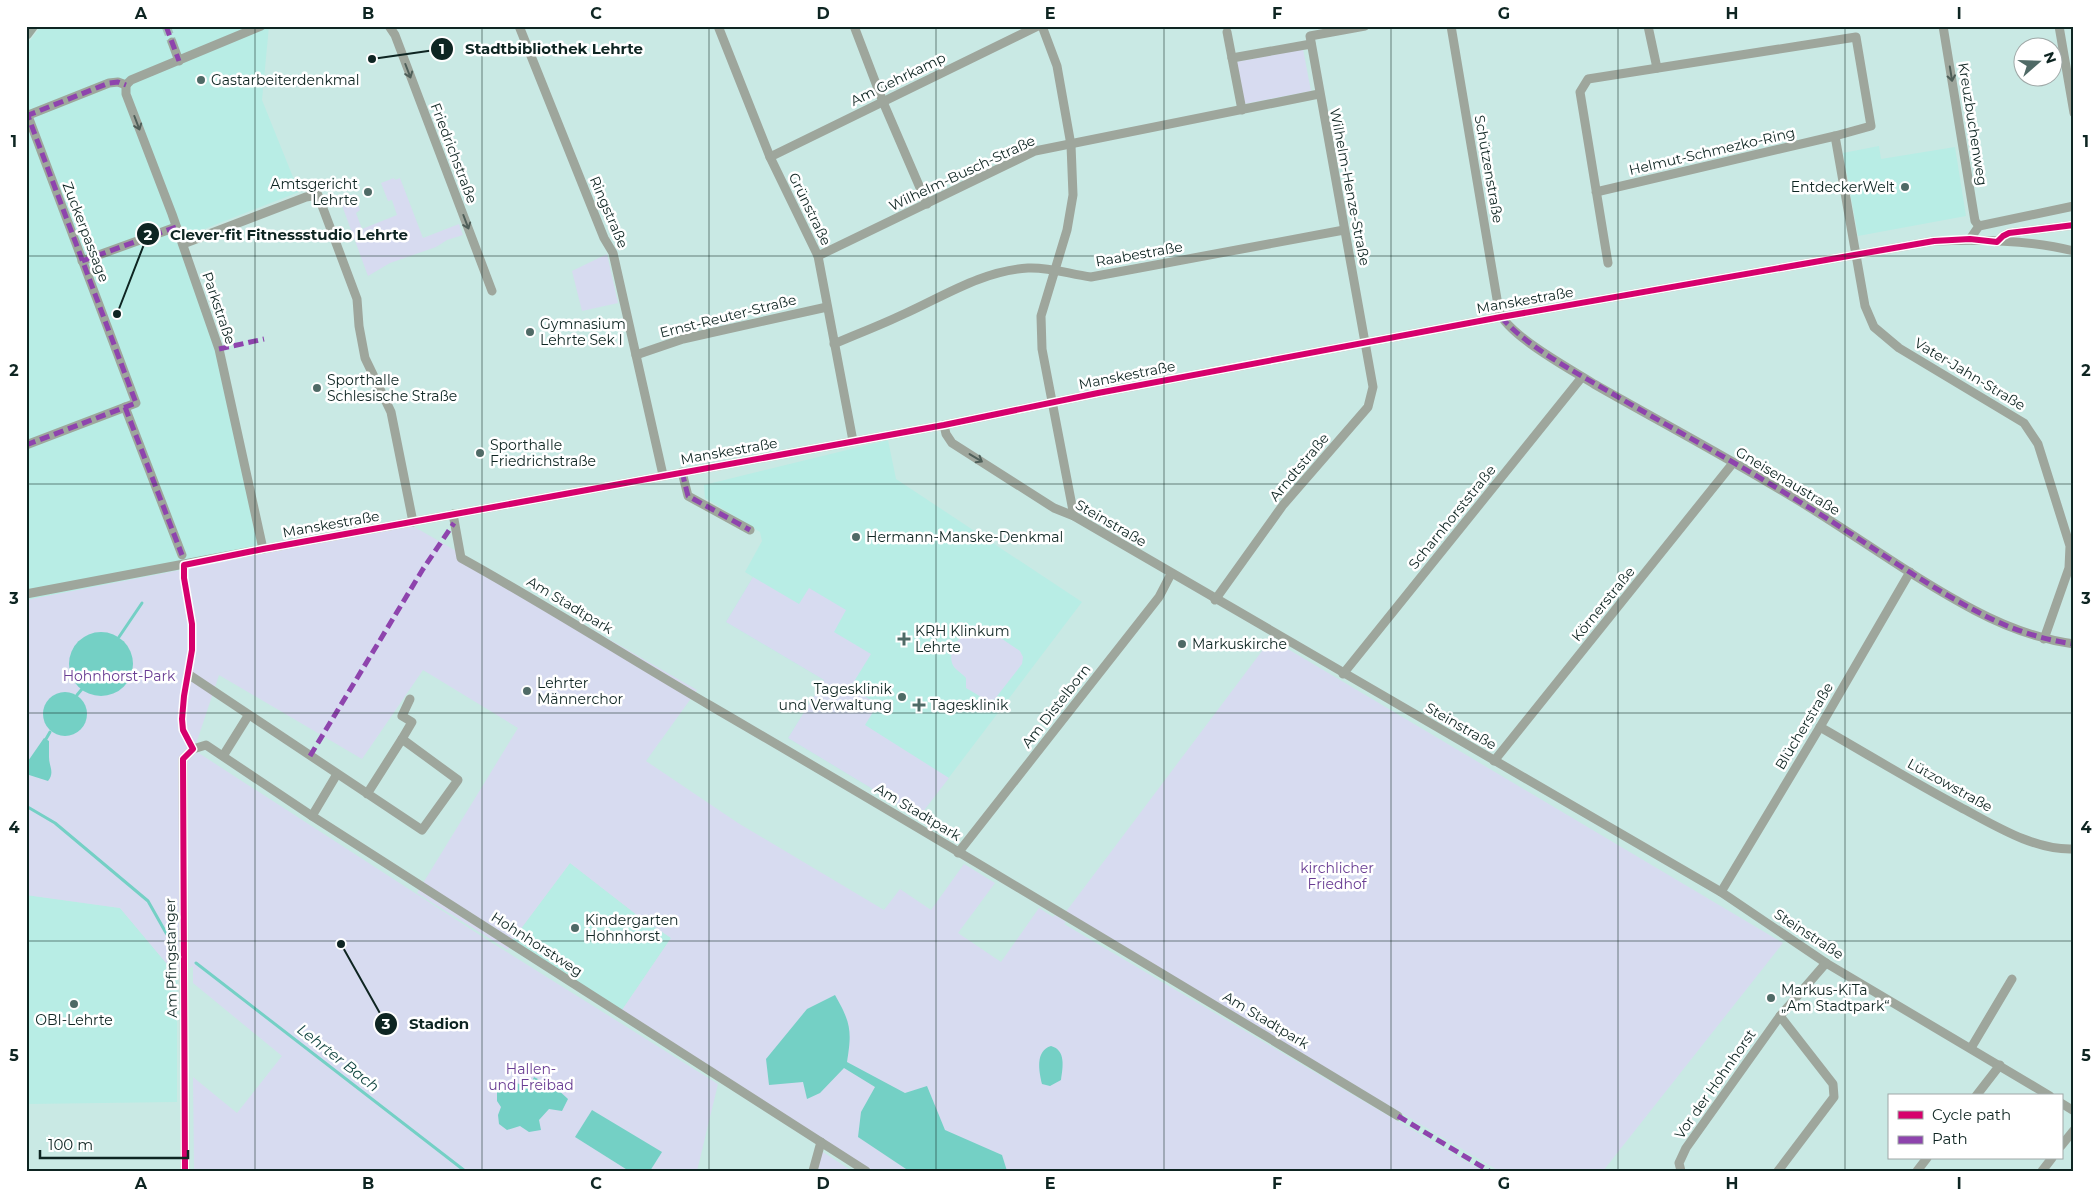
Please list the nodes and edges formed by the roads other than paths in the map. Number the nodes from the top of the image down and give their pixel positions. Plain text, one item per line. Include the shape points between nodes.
1 (32, 26) edge
2 (261, 26) edge
3 (389, 26) edge
4 (519, 26) edge
5 (718, 26) edge
6 (854, 26) edge
7 (1038, 26) edge
8 (1042, 26) edge
9 (1365, 26) edge
10 (1451, 26) edge
11 (1648, 26) edge
12 (1943, 26) edge
13 (2059, 26) edge
14 (1227, 32) dead end
15 (26, 34) edge
16 (1310, 40) junction
17 (172, 42) tunnel mouth
18 (1232, 58) junction
19 (179, 61) junction
20 (1657, 68) junction
21 (126, 84) junction
22 (1319, 94) junction
23 (883, 102) junction
24 (1242, 110) junction
25 (2074, 114) edge
26 (27, 116) edge
27 (1835, 136) junction
28 (1071, 145) junction
29 (770, 157) junction
30 (1596, 192) junction
31 (927, 204) junction
32 (2074, 206) edge
33 (2074, 225) edge
34 (176, 226) junction
35 (1979, 226) junction
36 (1344, 230) junction
37 (1970, 240) junction
38 (1998, 242) junction
39 (183, 244) junction
40 (2074, 251) edge
41 (1856, 255) junction
42 (818, 256) junction
43 (82, 261) junction
44 (1608, 263) dead end
45 (1055, 269) junction
46 (492, 291) dead end
47 (827, 307) junction
48 (1501, 317) junction
49 (1366, 343) junction
50 (834, 344) junction
51 (636, 355) junction
52 (1582, 377) junction
53 (1052, 403) junction
54 (125, 407) junction
55 (944, 424) junction
56 (853, 441) junction
57 (26, 445) edge
58 (1733, 463) junction
59 (682, 472) junction
60 (663, 475) junction
61 (453, 514) junction
62 (1074, 516) junction
63 (413, 522) junction
64 (750, 530) dead end
65 (263, 548) junction
66 (182, 555) dead end
67 (1910, 572) junction
68 (1171, 574) junction
69 (26, 594) edge
70 (1215, 600) junction
71 (2044, 639) junction
72 (2074, 644) edge
73 (188, 674) dead end
74 (1343, 674) junction
75 (410, 699) dead end
76 (248, 716) junction
77 (1820, 727) junction
78 (402, 739) junction
79 (193, 749) joint
80 (222, 756) junction
81 (1494, 761) junction
82 (337, 774) junction
83 (367, 794) junction
84 (314, 812) junction
85 (2074, 850) edge
86 (958, 852) junction
87 (1721, 892) junction
88 (1826, 962) junction
89 (2012, 979) dead end
90 (1780, 1016) junction
91 (1971, 1048) junction
92 (2000, 1064) junction
93 (1978, 1094) edge
94 (2047, 1094) edge
95 (2062, 1104) edge
96 (2074, 1111) edge
97 (1398, 1116) dead end
98 (2074, 1130) edge
99 (821, 1142) junction
100 (2062, 1145) edge
101 (1925, 1160) edge
102 (2050, 1160) edge
103 (185, 1171) edge
104 (813, 1171) edge
105 (866, 1171) edge
106 (1681, 1171) edge
107 (1778, 1171) edge
108 (1917, 1171) edge
109 (2042, 1171) edge

1 - 15 main road
2 - 19 street
3 -> 46 street, Friedrichstraße
4 - 51 street, Ringstraße via 604,238 613,253
5 - 29 street, Grünstraße
6 - 23 street
7 - 23 street, Am Gehrkamp
8 - 28 street via 1057,66
9 - 16 street
10 - 48 street, Schützenstraße
11 - 20 street
12 -> 35 street, Kreuzbuchenweg via 1975,221
13 - 25 street
14 - 18 street
16 - 18 street
16 - 22 street, Wilhelm-Henze-Straße
17 - 19 street
18 - 24 street
19 - 21 street
20 - 27 street, Helmut-Schmezko-Ring via 1856,37 1871,126
20 - 30 street, Helmut-Schmezko-Ring via 1588,78 1580,92
21 - 26 street via 110,83
21 -> 34 street, Parkstraße via 126,94
22 - 24 street, Wilhelm-Busch-Straße
22 - 36 street, Wilhelm-Henze-Straße
23 - 29 street, Am Gehrkamp
23 - 31 street
24 - 28 street, Wilhelm-Busch-Straße
26 - 43 street, Zuckerpassage
27 - 30 street, Helmut-Schmezko-Ring
27 - 41 street
28 - 31 street, Wilhelm-Busch-Straße via 1035,151
28 - 45 street via 1073,195
29 - 42 street, Grünstraße
30 - 44 street, Helmut-Schmezko-Ring
31 - 42 street, Wilhelm-Busch-Straße
32 - 35 street
33 - 38 street, Manskestraße via 2009,233
34 - 39 street, Parkstraße
34 - 43 street
35 - 37 street
36 - 45 street, Raabestraße via 1091,277
36 - 49 street, Wilhelm-Henze-Straße
37 - 38 street, Manskestraße
37 - 41 street, Manskestraße via 1934,241
38 - 40 street
39 - 63 street via 318,195 357,299 365,358 390,412
39 - 65 street, Parkstraße via 219,349
41 - 48 street, Manskestraße
41 - 71 street, Vater-Jahn-Straße via 1865,306 1874,327 1899,348 2024,423 2038,444 2070,546 2069,568
42 - 47 street, Grünstraße
43 - 54 street, Zuckerpassage via 136,403
45 - 50 street, Raabestraße via 997,272
45 - 53 street via 1041,316 1042,350
47 - 50 street, Grünstraße
47 - 51 street, Ernst-Reuter-Straße via 683,339
48 - 49 street, Manskestraße
48 - 52 street, Gneisenaustraße via 1515,333
49 - 53 street, Manskestraße
49 - 70 street, Arndtstraße via 1373,387 1368,407 1283,505
50 - 56 street, Grünstraße
51 - 60 street, Ringstraße
52 - 58 street, Gneisenaustraße
52 - 74 street, Scharnhorststraße
53 - 55 street, Manskestraße
53 - 62 street
54 - 57 street
54 - 66 street
55 - 56 street, Manskestraße
55 -> 62 street, Steinstraße via 952,443 1054,508
56 - 59 street, Manskestraße
58 - 67 street, Gneisenaustraße
58 - 81 street, Körnerstraße
59 - 60 street, Manskestraße
59 - 64 street, Manskestraße via 688,496
60 - 61 street, Manskestraße
61 - 63 street, Manskestraße
61 - 86 street, Am Stadtpark via 461,558
62 - 68 street, Steinstraße
63 - 65 street, Manskestraße
65 - 69 street, Manskestraße
67 - 71 street, Gneisenaustraße via 1975,611
67 - 77 street, Blücherstraße
68 - 70 street, Steinstraße
68 - 86 street, Am Distelborn via 1159,598
70 - 74 street, Steinstraße
71 - 72 street, Gneisenaustraße
73 - 76 street
74 - 81 street, Steinstraße
75 - 78 street via 402,716 412,722
76 - 80 street
76 - 82 street
77 - 85 street, Lützowstraße via 2014,836 2062,850
77 - 87 street, Blücherstraße
78 - 83 street
78 - 83 street via 458,780 422,830
79 - 80 street, Hohnhorstweg via 206,745
79 - 103 street, Am Pfingstanger via 183,759
80 - 84 street, Hohnhorstweg
81 - 87 street, Steinstraße
82 - 83 street
82 - 84 street
84 - 99 street, Hohnhorstweg
86 - 97 street, Am Stadtpark
87 - 88 street, Steinstraße
88 - 90 street, Vor der Hohnhorst
88 - 91 street, Steinstraße
89 - 91 street
90 - 106 street, Vor der Hohnhorst via 1686,1148 1679,1163
90 - 107 street via 1832,1084 1834,1097
91 - 92 street, Steinstraße
92 - 93 street
92 - 94 street, Steinstraße
95 - 96 street
98 - 100 street
99 - 104 street
99 - 105 street, Hohnhorstweg
101 - 108 street
102 - 109 street

